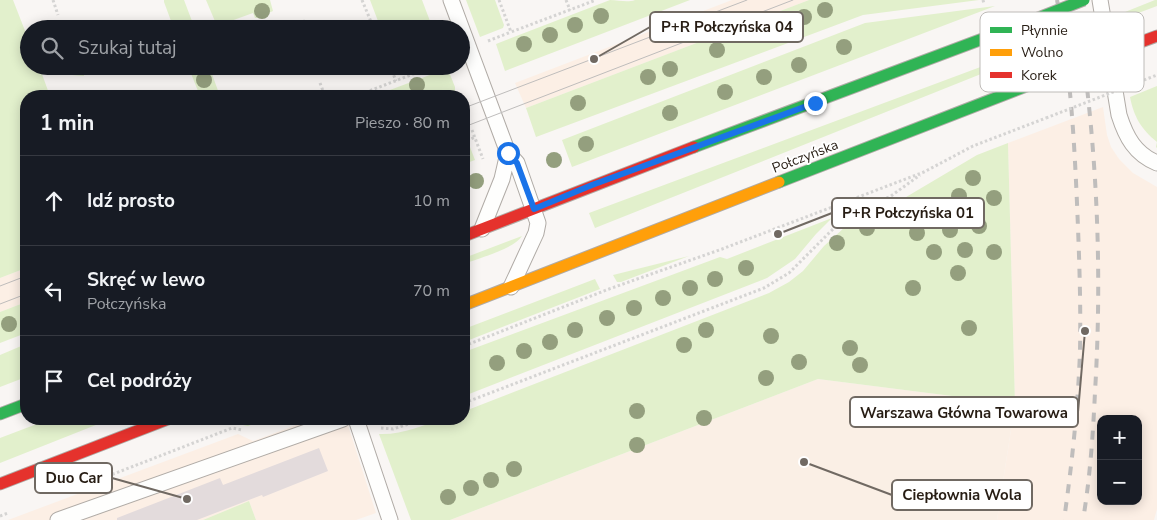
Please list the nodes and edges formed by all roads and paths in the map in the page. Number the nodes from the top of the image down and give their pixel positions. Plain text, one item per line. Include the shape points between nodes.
1 (53, 0) edge
2 (362, 0) edge
3 (451, 0) edge
4 (498, 0) edge
5 (566, 0) edge
6 (596, 0) edge
7 (1084, 0) edge
8 (570, 10) junction
9 (1053, 12) edge
10 (58, 15) dead end
11 (370, 20) edge
12 (458, 20) edge
13 (1157, 36) edge
14 (980, 40) edge
15 (1144, 41) edge
16 (470, 51) edge
17 (394, 75) edge
18 (411, 75) edge
19 (1157, 75) edge
20 (1144, 80) edge
21 (396, 81) junction
22 (320, 84) dead end
23 (322, 90) edge
24 (372, 90) edge
25 (1011, 92) edge
26 (1113, 92) edge
27 (1115, 92) edge
28 (472, 130) dead end
29 (475, 137) junction
30 (470, 140) edge
31 (508, 153) junction
32 (484, 161) dead end
33 (1157, 163) edge
34 (924, 172) junction
35 (534, 209) junction
36 (482, 229) junction
37 (470, 234) edge
38 (510, 286) junction
39 (470, 303) edge
40 (470, 344) edge
41 (470, 401) edge
42 (20, 406) edge
43 (0, 414) edge
44 (152, 425) edge
45 (326, 425) edge
46 (358, 425) edge
47 (405, 425) edge
48 (378, 428) dead end
49 (249, 431) dead end
50 (95, 481) dead end
51 (0, 484) edge
52 (58, 520) edge
53 (390, 520) edge

1 - 10 path
2 - 11 path
3 - 12 lane
4 - 8 path via 511,32
5 - 8 path
6 - 8 path
7 - 9 main road, bridge
13 - 15 main road, Połczyńska, bridge
14 - 35 main road, bridge
16 - 31 lane
17 - 21 path
18 - 21 path
19 - 20 path, bridge
21 - 24 path
22 - 23 path
25 - 38 main road, Połczyńska, bridge
26 - 34 path, bridge via 974,146
27 - 33 lane via 1119,115 1131,144 1142,156
28 - 29 path
29 - 30 path
29 - 32 path
31 - 35 lane via 517,163
31 - 36 lane via 502,179
34 - 40 path
34 - 41 path via 891,196 842,220 789,273 764,288
35 - 36 main road
35 - 38 lane via 538,223 536,233
36 - 37 main road
38 - 39 main road, Połczyńska
42 - 43 main road
44 - 51 main road
45 - 52 lane
46 - 53 lane
47 - 48 path via 393,429
49 - 50 path via 232,428

